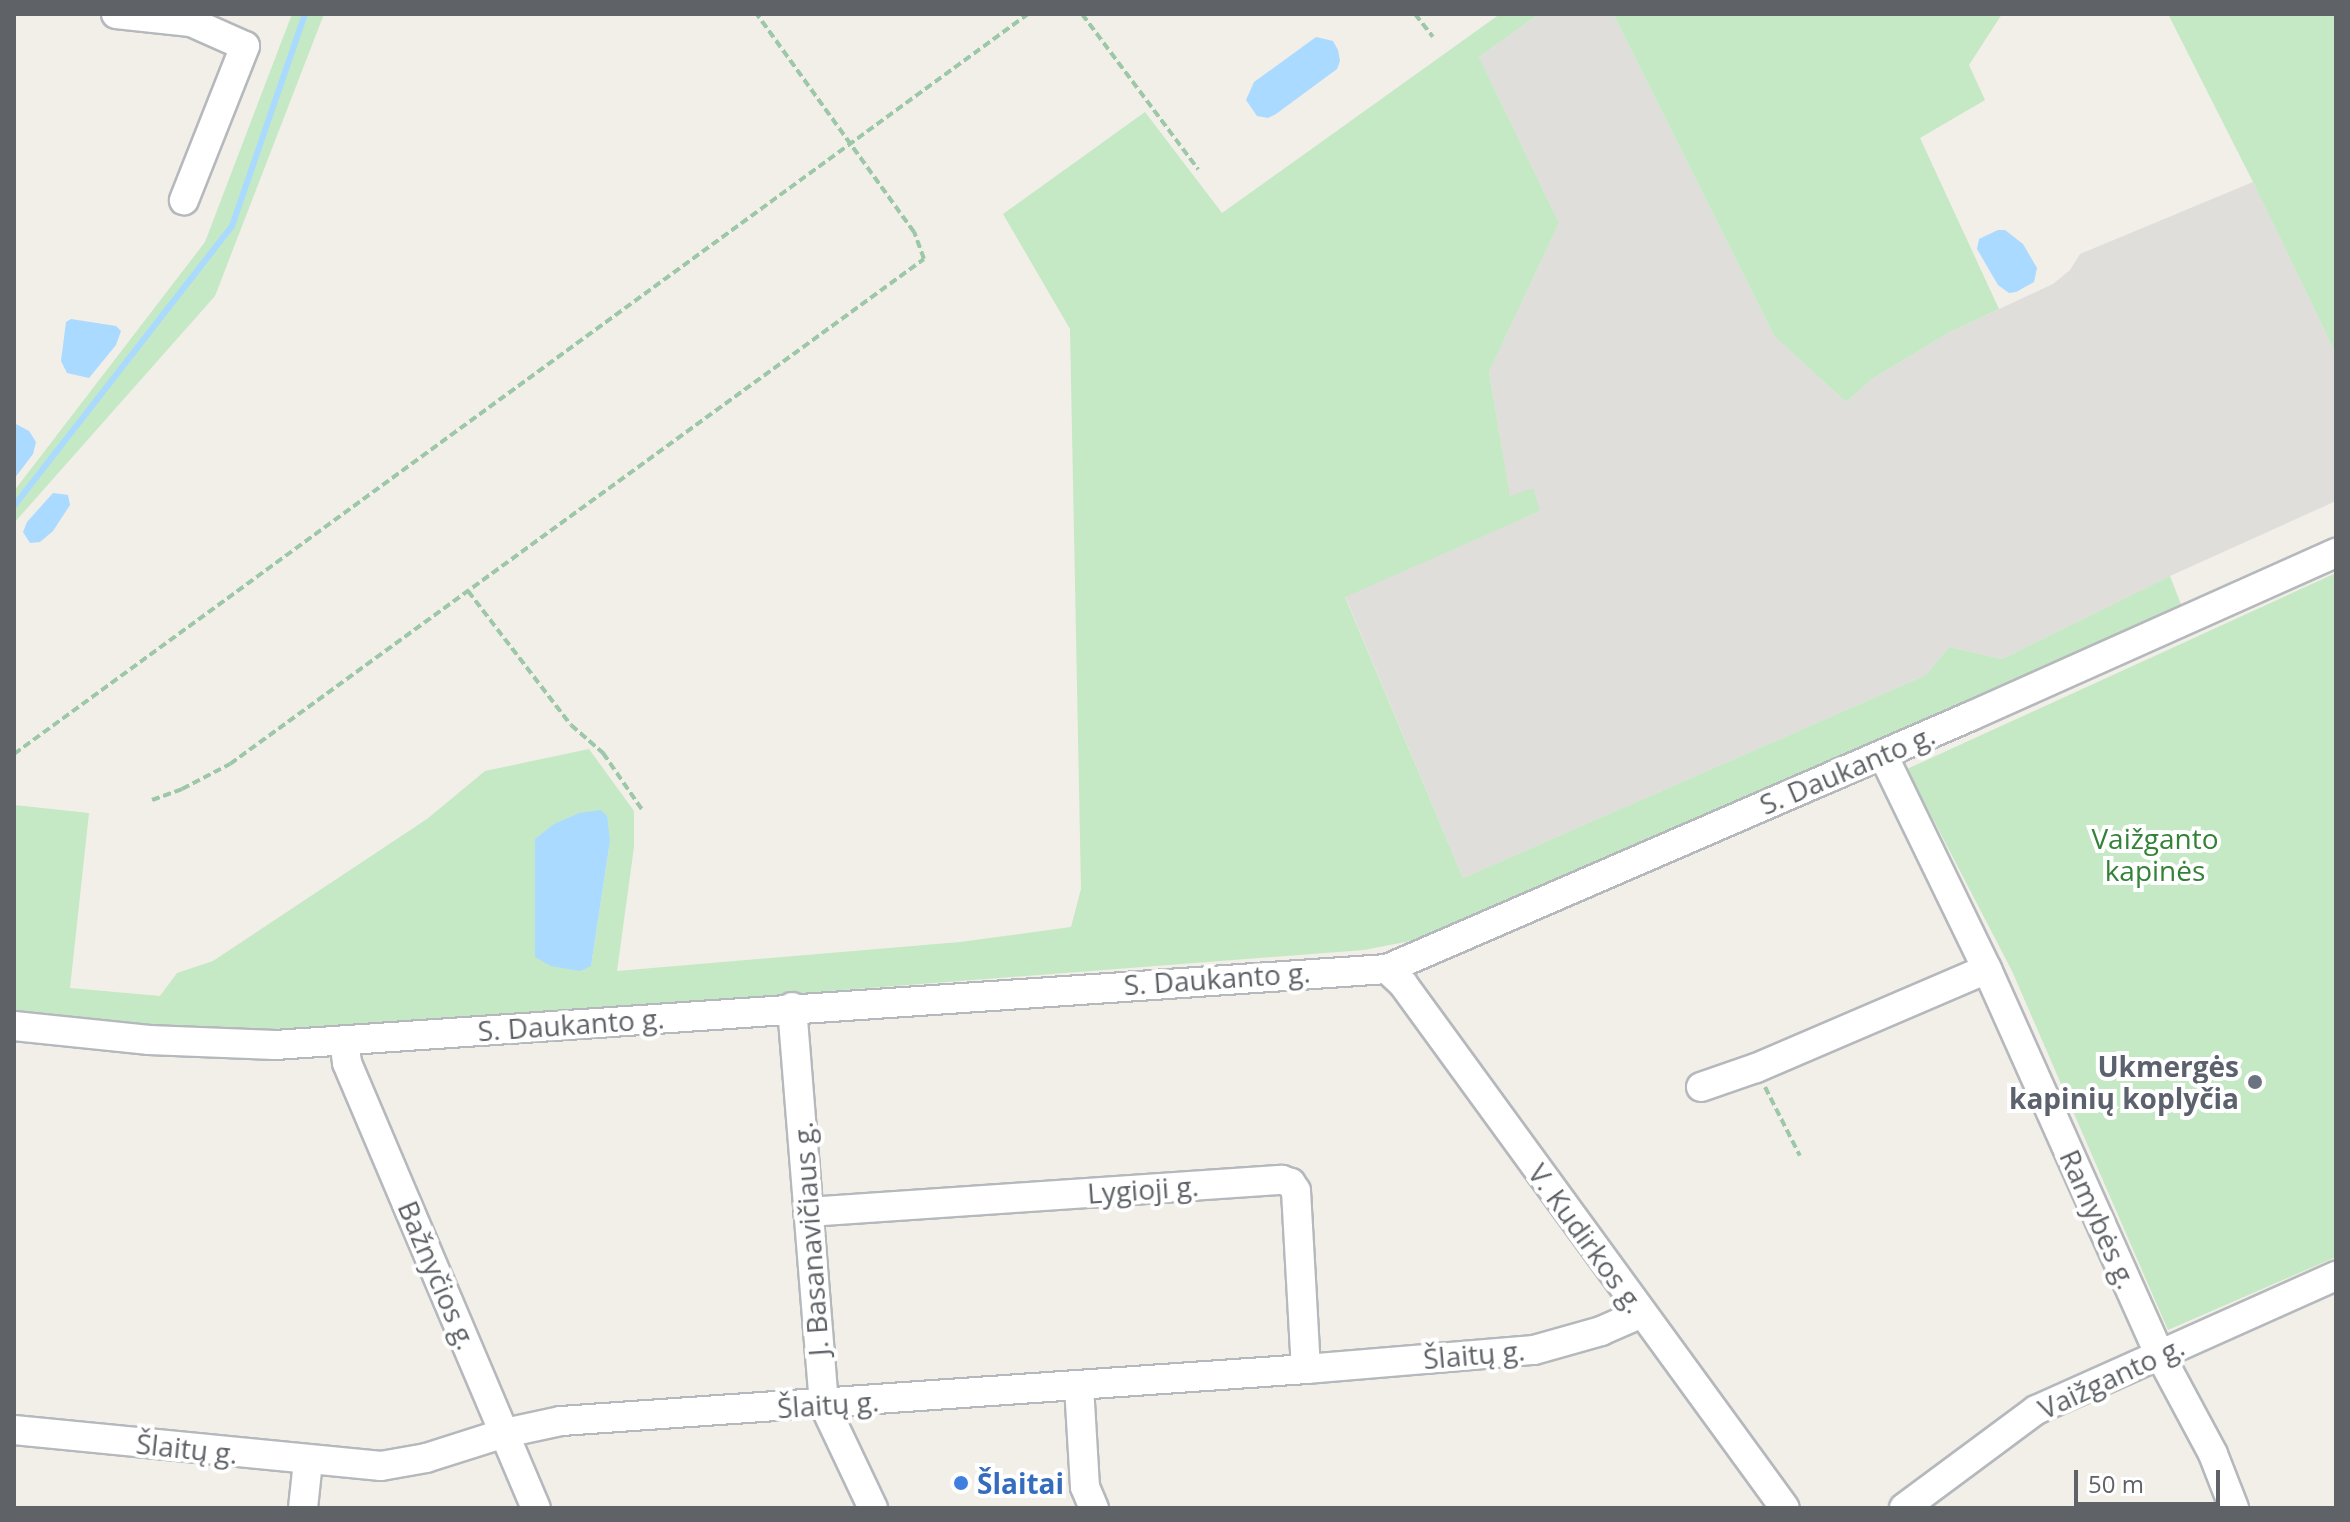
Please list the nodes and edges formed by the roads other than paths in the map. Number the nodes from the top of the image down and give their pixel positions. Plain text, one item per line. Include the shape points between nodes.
1 (116, 14) edge
2 (184, 200) dead end
3 (2336, 553) edge
4 (1883, 755) junction
5 (1387, 969) junction
6 (1987, 969) junction
7 (792, 1007) junction
8 (14, 1026) edge
9 (344, 1041) junction
10 (1701, 1087) dead end
11 (808, 1212) junction
12 (2336, 1276) edge
13 (1642, 1313) junction
14 (2160, 1355) junction
15 (1306, 1369) junction
16 (1079, 1386) junction
17 (824, 1405) junction
18 (14, 1430) edge
19 (505, 1433) junction
20 (308, 1461) junction
21 (303, 1508) edge
22 (536, 1508) edge
23 (873, 1508) edge
24 (1094, 1508) edge
25 (1785, 1508) edge
26 (1904, 1508) edge
27 (2234, 1508) edge

1 - 2 street via 191,22 245,46
3 - 4 street, S. Daukanto g.
4 - 5 street, S. Daukanto g.
4 - 6 street, Ramybės g.
5 - 7 street, S. Daukanto g.
5 - 13 street, V. Kudirkos g.
6 - 10 street
6 - 14 street, Ramybės g.
7 - 9 street, S. Daukanto g.
7 - 11 street, J. Basanavičiaus g.
8 - 9 street, S. Daukanto g. via 206,1043
9 - 19 street, Bažnyčios g. via 347,1063
11 - 15 street, Lygioji g. via 1282,1180 1296,1191
11 - 17 street, J. Basanavičiaus g.
12 - 14 street, Vaižganto g.
13 - 15 street, Šlaitų g. via 1534,1350
13 - 25 street, V. Kudirkos g.
14 - 26 street, Vaižganto g. via 2036,1410
14 - 27 street, Ramybės g. via 2213,1454
15 - 16 street, Šlaitų g.
16 - 17 street, Šlaitų g.
16 - 24 street via 1085,1487
17 - 19 street, Šlaitų g. via 606,1417
17 - 23 street, J. Basanavičiaus g.
18 - 20 street, Šlaitų g.
19 - 20 street, Šlaitų g. via 381,1466
19 - 22 street, Bažnyčios g.
20 - 21 street

